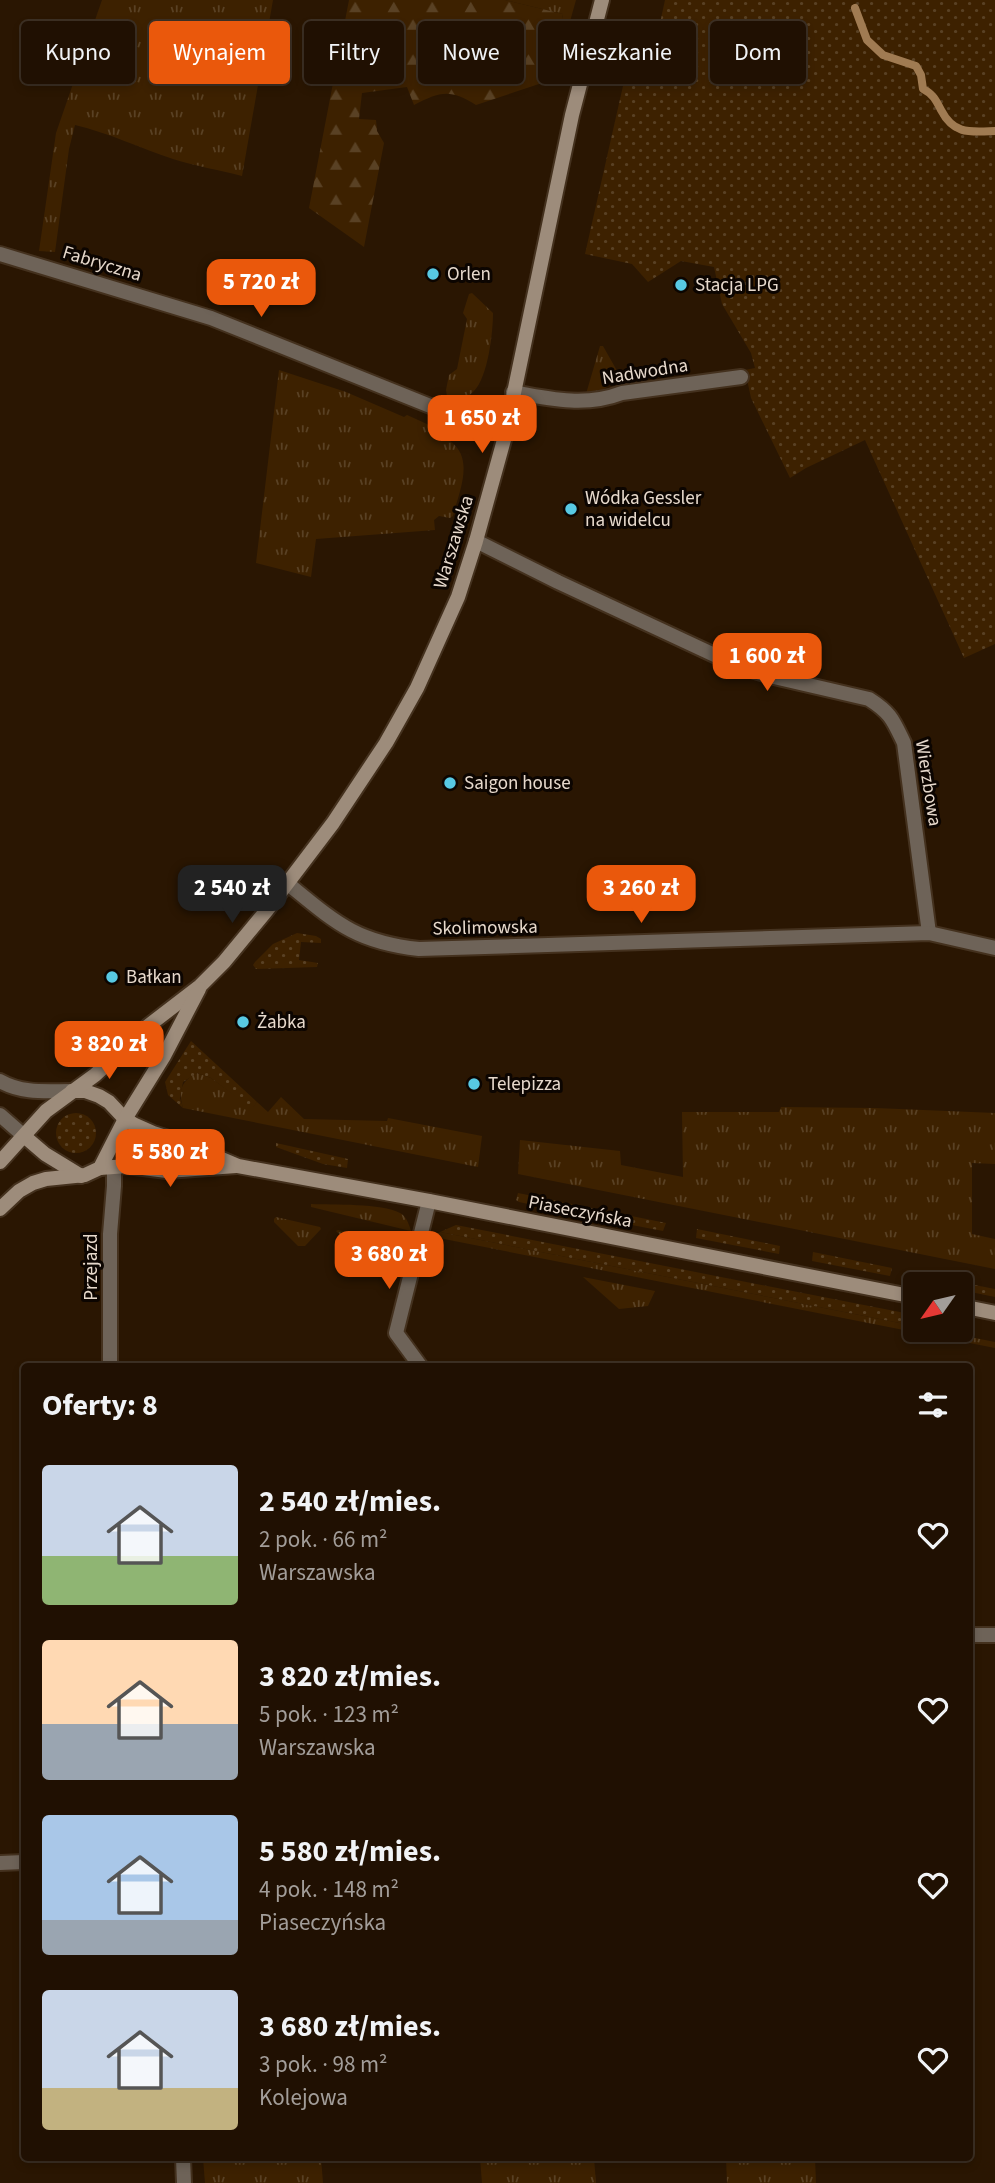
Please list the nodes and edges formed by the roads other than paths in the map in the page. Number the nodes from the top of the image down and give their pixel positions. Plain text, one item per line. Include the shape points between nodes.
1 (602, 0) edge
2 (0, 254) edge
3 (741, 377) dead end
4 (513, 392) junction
5 (505, 436) junction
6 (476, 541) junction
7 (287, 883) junction
8 (929, 933) junction
9 (995, 948) edge
10 (200, 986) junction
11 (0, 1081) edge
12 (72, 1091) junction
13 (0, 1115) edge
14 (125, 1119) junction
15 (24, 1136) junction
16 (0, 1162) edge
17 (238, 1166) junction
18 (107, 1167) junction
19 (80, 1176) junction
20 (429, 1201) junction
21 (0, 1209) edge
22 (903, 1295) edge
23 (973, 1308) edge
24 (995, 1313) edge
25 (110, 1363) edge
26 (418, 1363) edge
27 (973, 1635) edge
28 (995, 1635) edge
29 (21, 1862) edge
30 (0, 1863) edge
31 (183, 2161) edge
32 (184, 2183) edge

1 - 4 main road, Warszawska via 572,115
2 - 5 street, Fabryczna via 211,317
3 - 4 street, Nadwodna via 569,402
4 - 5 main road, Warszawska
5 - 6 main road, Warszawska
6 - 7 main road, Warszawska via 458,597 401,718 333,823
6 - 8 street, Wierzbowa via 738,666 869,699 883,708 904,743
7 - 8 street, Skolimowska via 346,929 375,941 419,949
7 - 10 main road, Warszawska
8 - 9 street, Skolimowska
10 - 12 main road, Warszawska
10 - 14 main road, Warszawska
11 - 12 street via 26,1091
12 - 14 main road via 104,1099
12 - 15 main road
13 - 15 street
14 - 17 main road, Piaseczyńska
14 - 18 main road
15 - 16 main road
15 - 19 main road
17 - 18 main road, Piaseczyńska via 167,1171
17 - 20 main road, Piaseczyńska
18 - 19 main road
18 - 25 street, Przejazd via 114,1186
19 - 21 main road via 33,1183
20 - 22 main road, Piaseczyńska
20 - 26 street via 396,1333
23 - 24 main road
27 - 28 street
29 - 30 street
31 - 32 street

